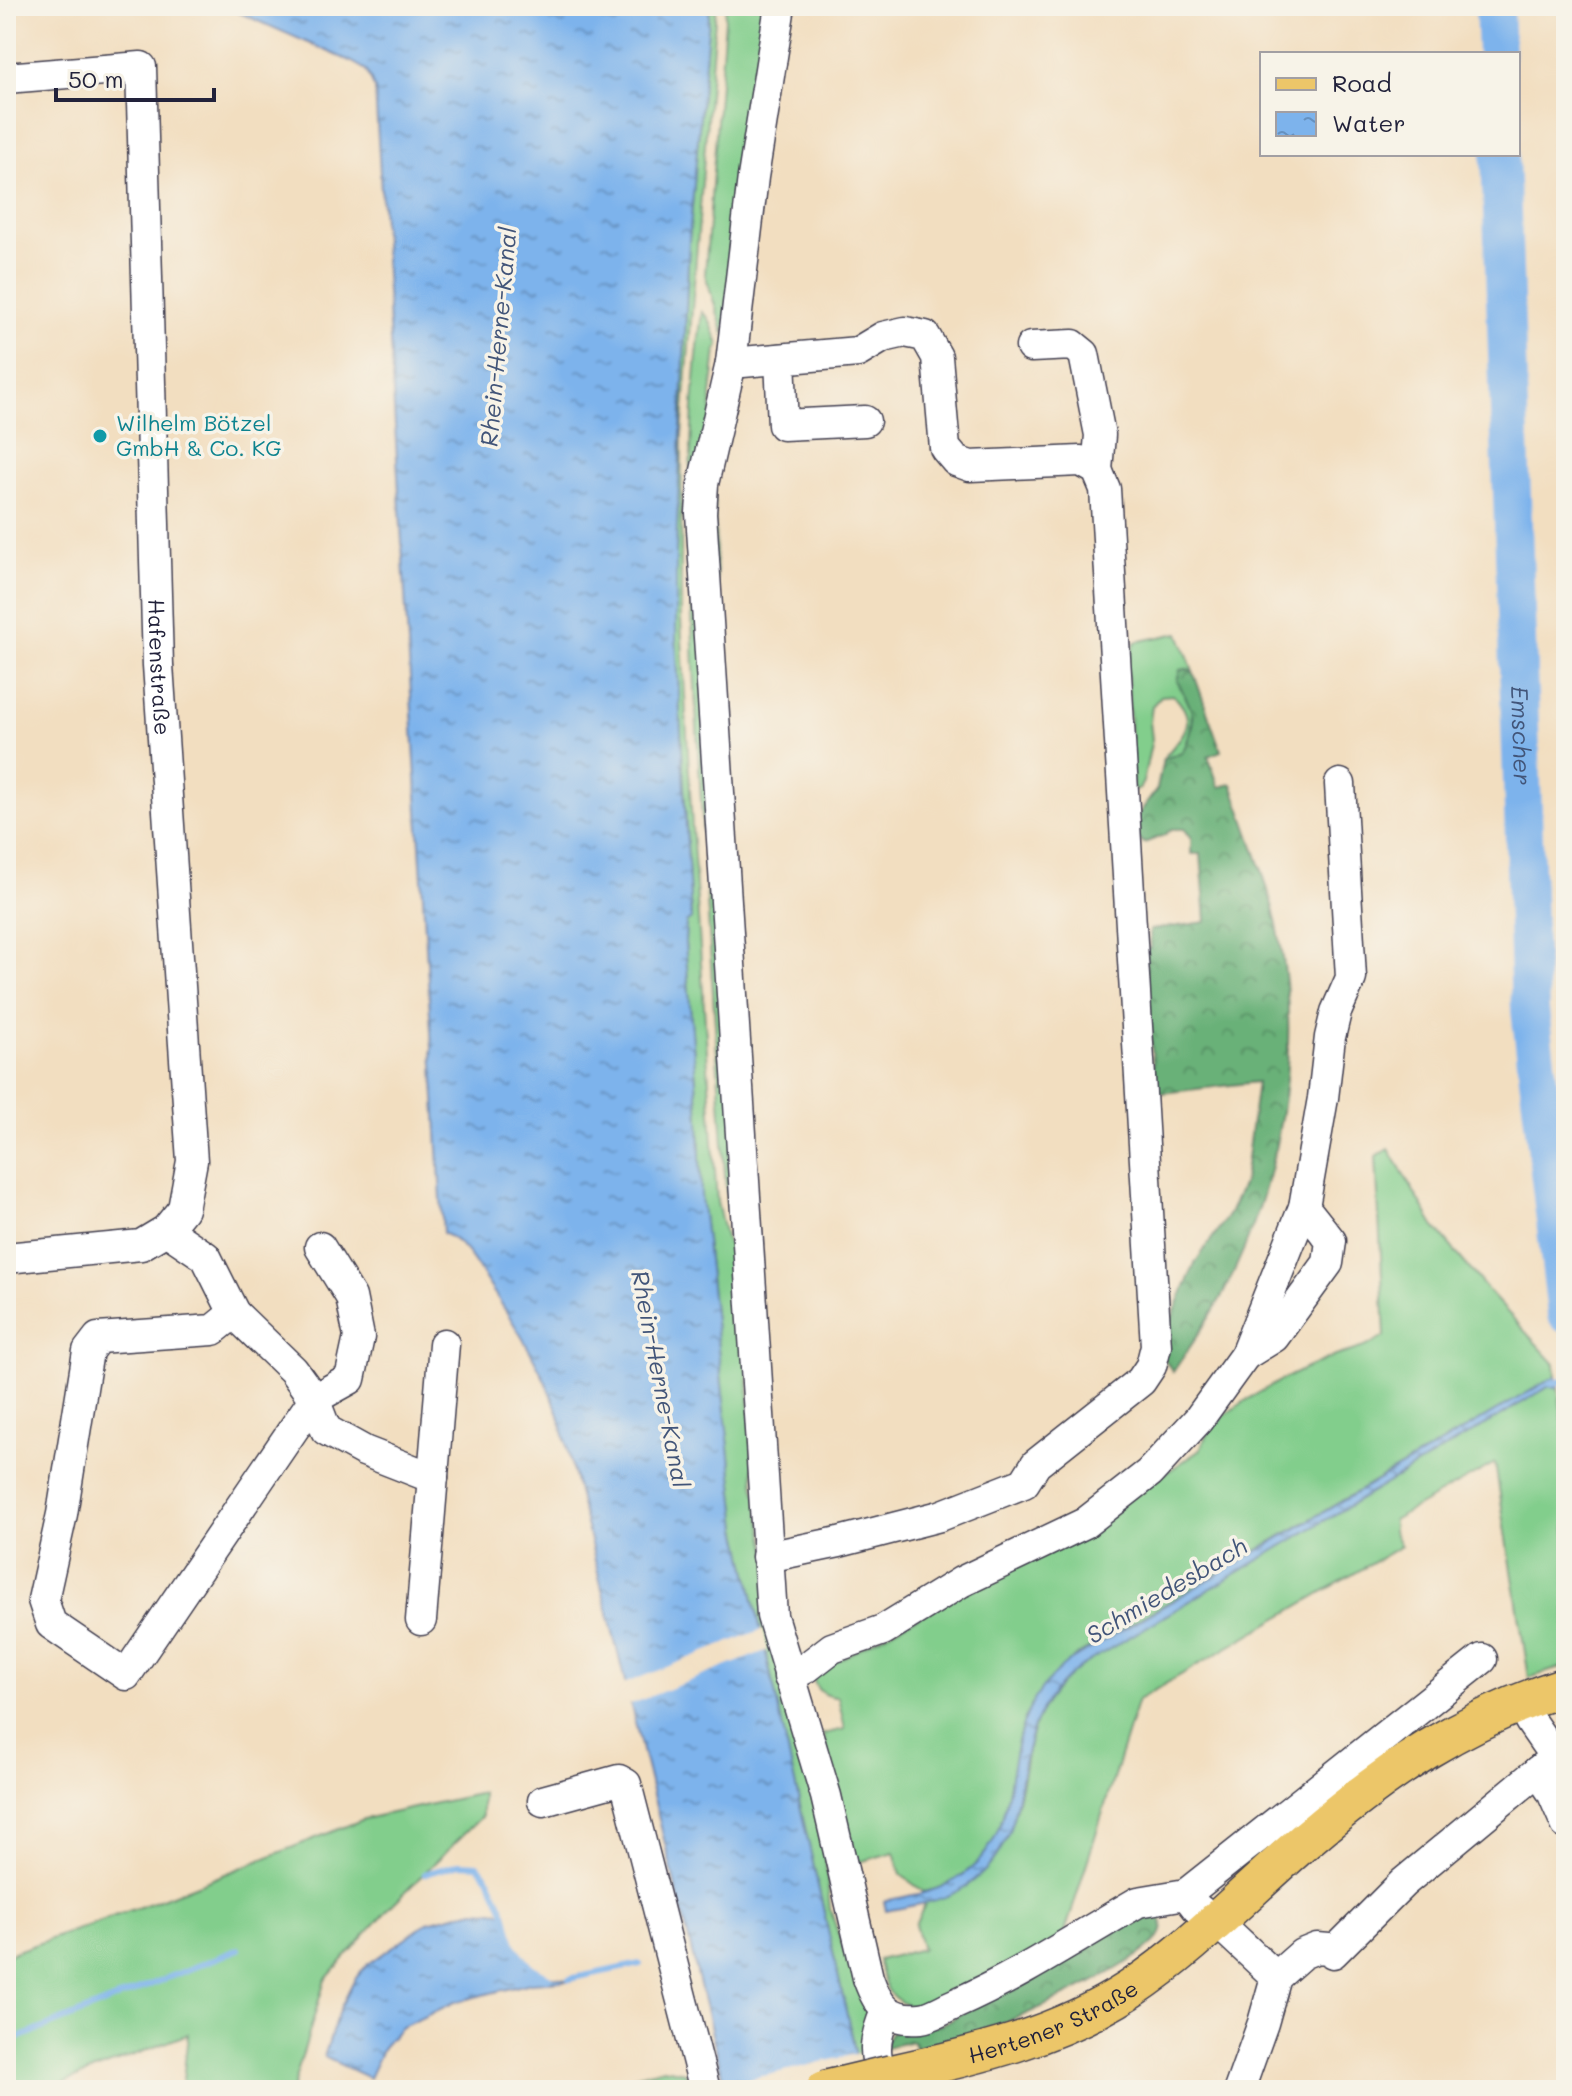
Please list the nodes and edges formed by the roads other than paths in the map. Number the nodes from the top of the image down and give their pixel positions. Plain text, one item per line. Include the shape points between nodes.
1 (780, 6) edge
2 (6, 78) edge
3 (1031, 347) dead end
4 (780, 359) junction
5 (731, 363) junction
6 (865, 421) dead end
7 (1097, 470) junction
8 (1340, 784) dead end
9 (1304, 1207) junction
10 (166, 1230) junction
11 (320, 1247) dead end
12 (6, 1258) edge
13 (234, 1313) junction
14 (444, 1344) dead end
15 (1245, 1355) junction
16 (314, 1399) junction
17 (433, 1478) junction
18 (767, 1557) junction
19 (421, 1620) dead end
20 (789, 1677) junction
21 (1542, 1701) edge
22 (1484, 1717) junction
23 (1553, 1760) edge
24 (543, 1801) dead end
25 (1566, 1824) edge
26 (1186, 1894) junction
27 (1214, 1923) junction
28 (1276, 1977) junction
29 (886, 2011) junction
30 (888, 2082) edge
31 (705, 2090) edge
32 (824, 2090) edge
33 (1239, 2090) edge

1 - 5 street
2 - 10 street, Hafenstraße via 141,67 158,665 192,1161 183,1209
3 - 7 street via 1073,345 1084,354 1100,435
4 - 5 street
4 - 6 street via 783,425
4 - 7 street via 858,352 883,337 905,332 925,336 937,357 945,448 956,461 970,466 1081,461
5 - 18 street via 701,513
7 - 18 street via 1106,505 1156,1346 1151,1366 1141,1381 1036,1464 1024,1483 940,1516
8 - 9 street via 1351,978 1330,1037
9 - 15 street
9 - 15 street via 1331,1241 1328,1263 1274,1337
10 - 12 street via 141,1245
10 - 13 street via 206,1257
11 - 16 street via 351,1297 359,1337 350,1379
13 - 16 street via 293,1370
13 - 16 street via 213,1330 98,1338 88,1351 43,1600 51,1624 126,1675
14 - 17 street
15 - 20 street via 1198,1420 1149,1473 1085,1523 961,1582 883,1630 832,1648
16 - 17 street via 326,1430
17 - 19 street
18 - 20 street via 772,1616
20 - 29 street via 826,1796 868,1978 877,2003
21 - 22 main road, Hertener Straße
21 - 23 street
22 - 26 street via 1471,1667
22 - 27 main road, Hertener Straße via 1392,1771
23 - 25 street via 1552,1792
23 - 28 street via 1403,1883 1333,1953 1317,1948 1302,1954
24 - 31 street via 619,1780 626,1784
26 - 27 street
26 - 29 street via 1138,1902 990,1988 923,2018
27 - 28 street
27 - 30 main road, Hertener Straße via 1169,1962 1094,2010 996,2050
28 - 33 street
29 - 30 street via 874,2050
30 - 32 main road, Hertener Straße, bridge

